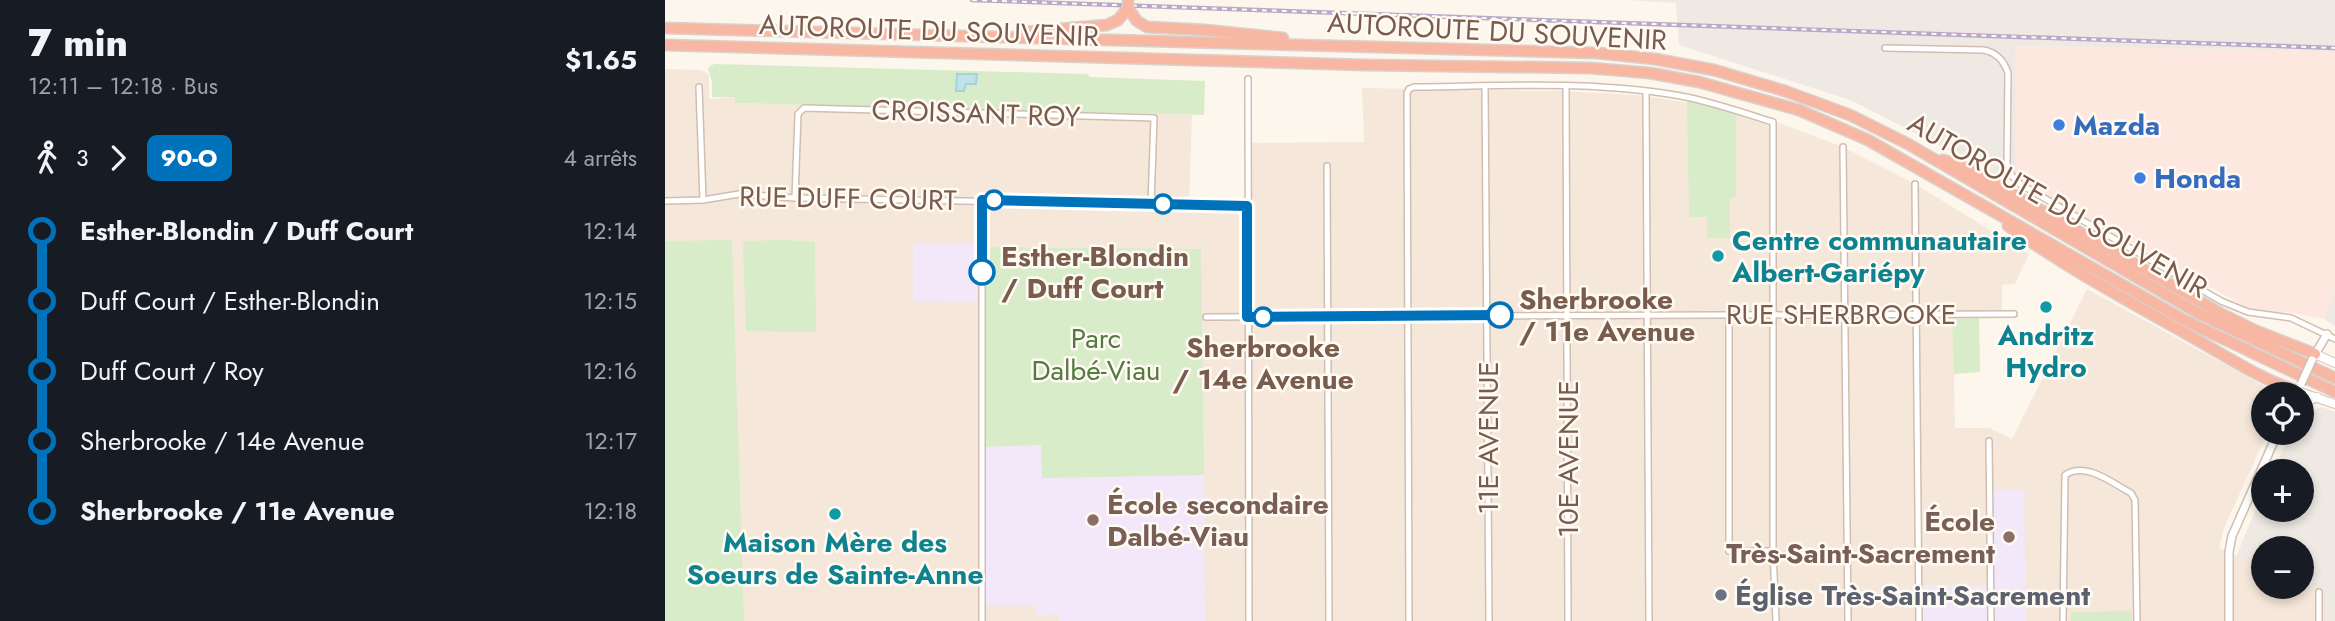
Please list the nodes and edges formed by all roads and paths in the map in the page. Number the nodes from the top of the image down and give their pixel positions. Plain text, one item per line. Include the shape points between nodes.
1 (1128, 8) edge
2 (665, 28) edge
3 (978, 36) junction
4 (665, 45) edge
5 (1359, 47) junction
6 (1885, 48) dead end
7 (1248, 79) dead end
8 (1485, 86) junction
9 (699, 87) dead end
10 (1566, 87) junction
11 (1646, 92) junction
12 (1843, 147) dead end
13 (1925, 154) junction
14 (1327, 166) dead end
15 (1915, 184) dead end
16 (1958, 190) junction
17 (795, 198) junction
18 (703, 200) junction
19 (982, 200) junction
20 (665, 201) edge
21 (1151, 204) junction
22 (1247, 206) junction
23 (1845, 314) junction
24 (1917, 314) junction
25 (2014, 314) dead end
26 (1567, 315) junction
27 (1648, 315) junction
28 (1729, 315) junction
29 (1775, 315) junction
30 (1408, 316) junction
31 (1487, 316) junction
32 (1206, 317) dead end
33 (1247, 317) junction
34 (1328, 317) junction
35 (2327, 334) junction
36 (2335, 339) edge
37 (2314, 357) junction
38 (2335, 363) edge
39 (2335, 378) edge
40 (2272, 381) joint
41 (2275, 382) edge
42 (2302, 382) edge
43 (2335, 392) edge
44 (2314, 396) edge
45 (2317, 397) junction
46 (2314, 398) edge
47 (2335, 404) edge
48 (1989, 441) dead end
49 (2273, 445) edge
50 (1773, 551) junction
51 (2319, 592) dead end
52 (982, 621) edge
53 (1249, 621) edge
54 (1329, 621) edge
55 (1409, 621) edge
56 (1489, 621) edge
57 (1568, 621) edge
58 (1649, 621) edge
59 (1776, 621) edge
60 (1848, 621) edge
61 (1919, 621) edge
62 (1991, 621) edge
63 (2063, 621) edge
64 (2137, 621) edge
65 (2229, 621) edge
66 (2319, 621) edge

1 - 3 highway via 1107,25
1 - 5 highway via 1140,23 1152,28
2 - 3 highway, AUTOROUTE DU SOUVENIR
3 - 5 highway, AUTOROUTE DU SOUVENIR
4 - 16 highway, AUTOROUTE DU SOUVENIR via 1635,72 1715,85 1811,115 1875,143
5 - 13 highway, AUTOROUTE DU SOUVENIR via 1597,53 1687,64 1809,99
6 - 35 street via 1986,50 1995,54 2008,77 2007,164 2020,184 2221,301 2254,313 2291,318
7 - 22 street
8 - 10 street
8 - 30 street via 1414,87 1407,93
8 - 31 street, 11E AVENUE
9 - 18 street, RUE DUFF COURT
10 - 11 street
10 - 26 street, 10E AVENUE
11 - 27 street
11 - 29 street via 1686,97 1773,122
12 - 23 street
13 - 37 highway via 1966,167 2220,313
13 - 39 highway, AUTOROUTE DU SOUVENIR via 2198,313
14 - 34 street
15 - 24 street
16 - 40 highway via 2066,265
16 - 43 highway, AUTOROUTE DU SOUVENIR via 2184,320
17 - 18 street, RUE DUFF COURT via 739,194
17 - 19 street, RUE DUFF COURT
17 - 21 street, CROISSANT ROY via 798,114 803,108 1154,118
18 - 20 street, RUE DUFF COURT
19 - 21 street, RUE DUFF COURT
19 - 52 street
21 - 22 street, RUE DUFF COURT
22 - 33 street
23 - 24 street, RUE SHERBROOKE
23 - 29 street, RUE SHERBROOKE
23 - 60 street
24 - 25 street, RUE SHERBROOKE
24 - 61 street
26 - 27 street, RUE SHERBROOKE
26 - 31 street, RUE SHERBROOKE
26 - 57 street, 10E AVENUE
27 - 28 street, RUE SHERBROOKE
27 - 58 street
28 - 29 street, RUE SHERBROOKE
28 - 50 street via 1729,551
29 - 50 street
30 - 31 street, RUE SHERBROOKE
30 - 34 street, RUE SHERBROOKE
30 - 55 street
31 - 56 street, 11E AVENUE
32 - 33 street, RUE SHERBROOKE
33 - 34 street, RUE SHERBROOKE
33 - 53 street
34 - 54 street
35 - 36 street
35 - 37 street
37 - 38 main road
37 - 42 street, bridge
40 - 41 highway
44 - 45 main road
45 - 46 main road
45 - 47 main road
48 - 62 street
49 - 65 street via 2232,536
50 - 59 street
51 - 66 street
63 - 64 street via 2065,475 2078,470 2131,493 2135,500

